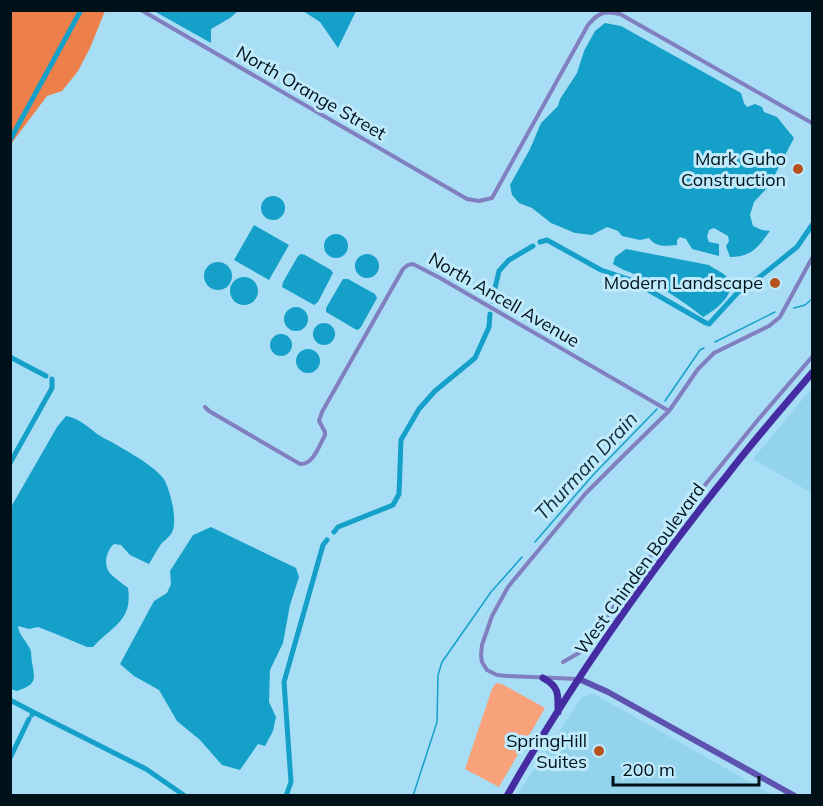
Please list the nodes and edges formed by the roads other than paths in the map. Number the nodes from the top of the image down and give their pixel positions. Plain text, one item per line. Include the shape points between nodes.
1 (141, 10) edge
2 (813, 123) edge
3 (813, 258) edge
4 (813, 357) edge
5 (813, 373) edge
6 (205, 407) dead end
7 (669, 411) junction
8 (563, 662) dead end
9 (543, 678) junction
10 (579, 679) junction
11 (558, 712) junction
12 (507, 795) edge
13 (795, 795) edge

1 - 2 street, North Orange Street via 467,199 492,198 588,25 602,13 620,14
3 - 7 street via 780,317 770,326 714,353
4 - 8 street via 692,501 584,650
5 - 10 main road, West Chinden Boulevard via 728,473
6 - 7 street, North Ancell Avenue via 300,464 309,463 325,435 319,421 322,412 403,268 413,264
7 - 9 street via 586,494 513,580 492,616 480,654 487,670 497,675
9 - 10 street
9 - 11 main road via 558,692
10 - 11 main road, West Chinden Boulevard
10 - 13 main road
11 - 12 main road, West Chinden Boulevard

